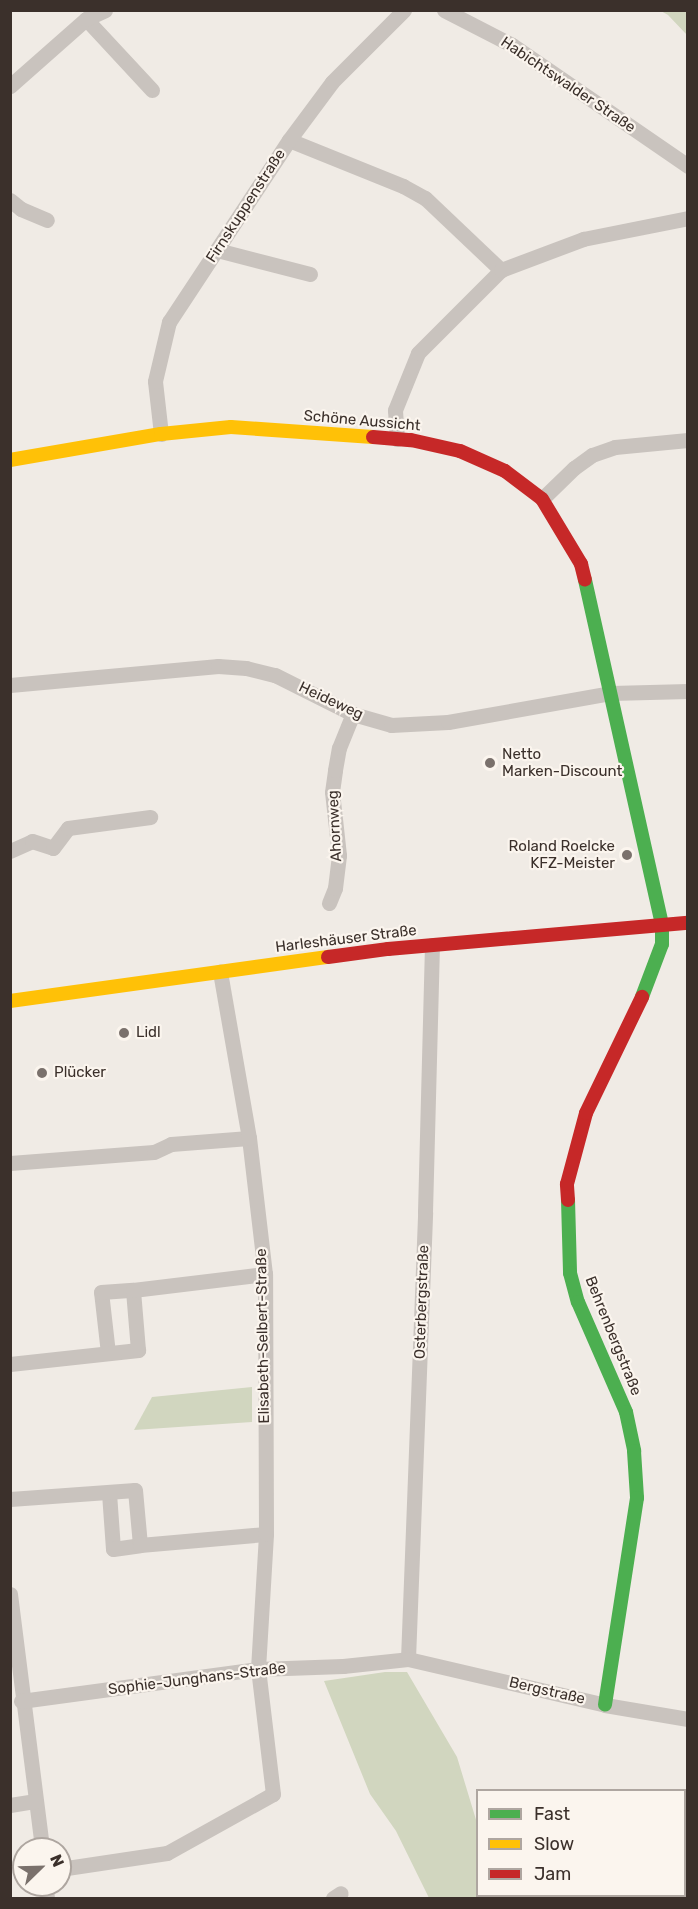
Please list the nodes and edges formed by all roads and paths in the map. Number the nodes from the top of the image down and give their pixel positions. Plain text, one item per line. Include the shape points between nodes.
1 (105, 10) edge
2 (404, 10) edge
3 (444, 10) edge
4 (86, 19) junction
5 (10, 86) edge
6 (152, 90) dead end
7 (289, 140) junction
8 (687, 166) edge
9 (10, 200) edge
10 (687, 218) edge
11 (47, 219) dead end
12 (217, 250) junction
13 (501, 270) junction
14 (310, 274) dead end
15 (161, 434) junction
16 (397, 439) junction
17 (687, 440) edge
18 (10, 460) edge
19 (542, 499) junction
20 (10, 685) edge
21 (687, 691) edge
22 (611, 693) junction
23 (353, 714) junction
24 (150, 817) dead end
25 (10, 851) edge
26 (329, 903) dead end
27 (687, 923) edge
28 (662, 924) junction
29 (432, 945) junction
30 (220, 970) junction
31 (10, 1001) edge
32 (249, 1138) junction
33 (10, 1163) edge
34 (265, 1274) junction
35 (134, 1290) junction
36 (108, 1353) junction
37 (10, 1364) edge
38 (109, 1493) junction
39 (10, 1499) edge
40 (266, 1534) junction
41 (140, 1545) junction
42 (10, 1594) edge
43 (408, 1659) junction
44 (258, 1669) junction
45 (21, 1701) junction
46 (605, 1705) junction
47 (687, 1719) edge
48 (36, 1801) junction
49 (10, 1804) edge
50 (40, 1837) edge
51 (72, 1867) edge

1 - 4 street
2 - 7 street, Firnskuppenstraße via 332,82
3 - 8 street, Habichtswalder Straße via 512,45
4 - 5 street
4 - 6 street
7 - 12 street, Firnskuppenstraße
7 - 13 street via 425,198
9 - 11 street
10 - 13 street via 583,239
12 - 14 street
12 - 15 street, Firnskuppenstraße via 169,322 155,381
13 - 16 street via 418,353 395,410
15 - 16 street, Schöne Aussicht via 231,427
15 - 18 street, Schöne Aussicht
16 - 19 street, Schöne Aussicht via 460,450 504,471
17 - 19 street via 615,447 592,455
19 - 22 street, Schöne Aussicht via 581,564
20 - 23 street, Heideweg via 218,666 246,668 274,675
21 - 22 street, Heideweg
22 - 23 street, Heideweg via 448,722 391,725
22 - 28 street, Schöne Aussicht
23 - 26 street, Ahornweg via 339,748 332,792 339,855
24 - 25 street via 68,828 53,848 32,841
27 - 28 street, Harleshäuser Straße
28 - 29 street, Harleshäuser Straße
28 - 46 street, Behrenbergstraße via 662,944 644,992 586,1113 567,1184 570,1272 626,1412 634,1451 637,1498
29 - 30 street, Harleshäuser Straße
29 - 43 street, Osterbergstraße
30 - 31 street, Harleshäuser Straße
30 - 32 street, Elisabeth-Selbert-Straße
32 - 33 street via 171,1144 154,1152
32 - 34 street, Elisabeth-Selbert-Straße
34 - 35 street
34 - 40 street, Elisabeth-Selbert-Straße
35 - 36 street via 138,1350
35 - 36 street via 101,1292
36 - 37 street
38 - 39 street
38 - 41 street via 135,1490
38 - 41 street via 113,1549
40 - 41 street
40 - 44 street, Elisabeth-Selbert-Straße
42 - 45 street
43 - 44 street, Sophie-Junghans-Straße
43 - 46 street, Bergstraße
44 - 45 street, Sophie-Junghans-Straße
44 - 51 street, Elisabeth-Selbert-Straße via 273,1794 167,1853
45 - 48 street
46 - 47 street, Bergstraße
48 - 49 street
48 - 50 street

